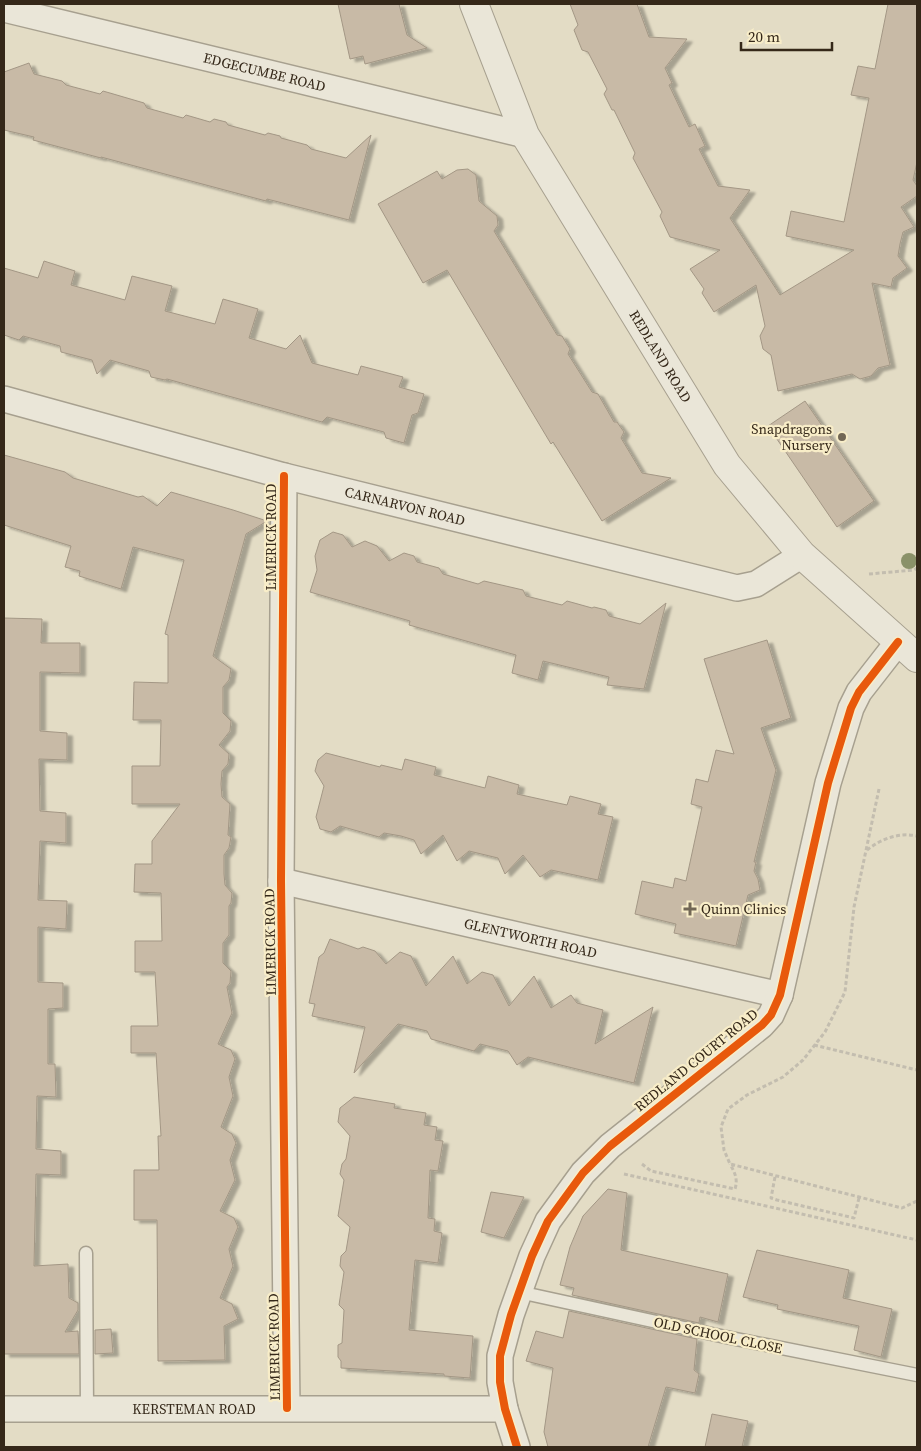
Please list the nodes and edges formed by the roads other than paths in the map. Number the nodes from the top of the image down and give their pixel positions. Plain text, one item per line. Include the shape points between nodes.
1 (474, 4) edge
2 (4, 9) edge
3 (525, 135) junction
4 (4, 399) edge
5 (284, 476) junction
6 (802, 555) junction
7 (907, 650) edge
8 (282, 881) junction
9 (780, 995) junction
10 (86, 1253) dead end
11 (519, 1292) junction
12 (917, 1375) edge
13 (287, 1408) junction
14 (4, 1409) edge
15 (505, 1409) junction
16 (88, 1410) junction
17 (517, 1447) edge

1 - 3 street, REDLAND ROAD
2 - 3 street, EDGECUMBE ROAD
3 - 6 street, REDLAND ROAD via 728,465
4 - 5 street, CARNARVON ROAD
5 - 6 street, CARNARVON ROAD via 737,588 756,584
5 - 8 street, LIMERICK ROAD
6 - 7 street, REDLAND ROAD
7 - 9 street, REDLAND COURT ROAD via 859,692 851,708 828,783
8 - 9 street, GLENTWORTH ROAD
8 - 13 street, LIMERICK ROAD
9 - 11 street, REDLAND COURT ROAD via 771,1015 762,1025 610,1146 583,1173 548,1221
10 - 16 lane
11 - 12 lane, OLD SCHOOL CLOSE
11 - 15 street, REDLAND COURT ROAD via 500,1356
13 - 15 street, KERSTEMAN ROAD
13 - 16 street, KERSTEMAN ROAD
14 - 16 street, KERSTEMAN ROAD
15 - 17 street, REDLAND COURT ROAD

